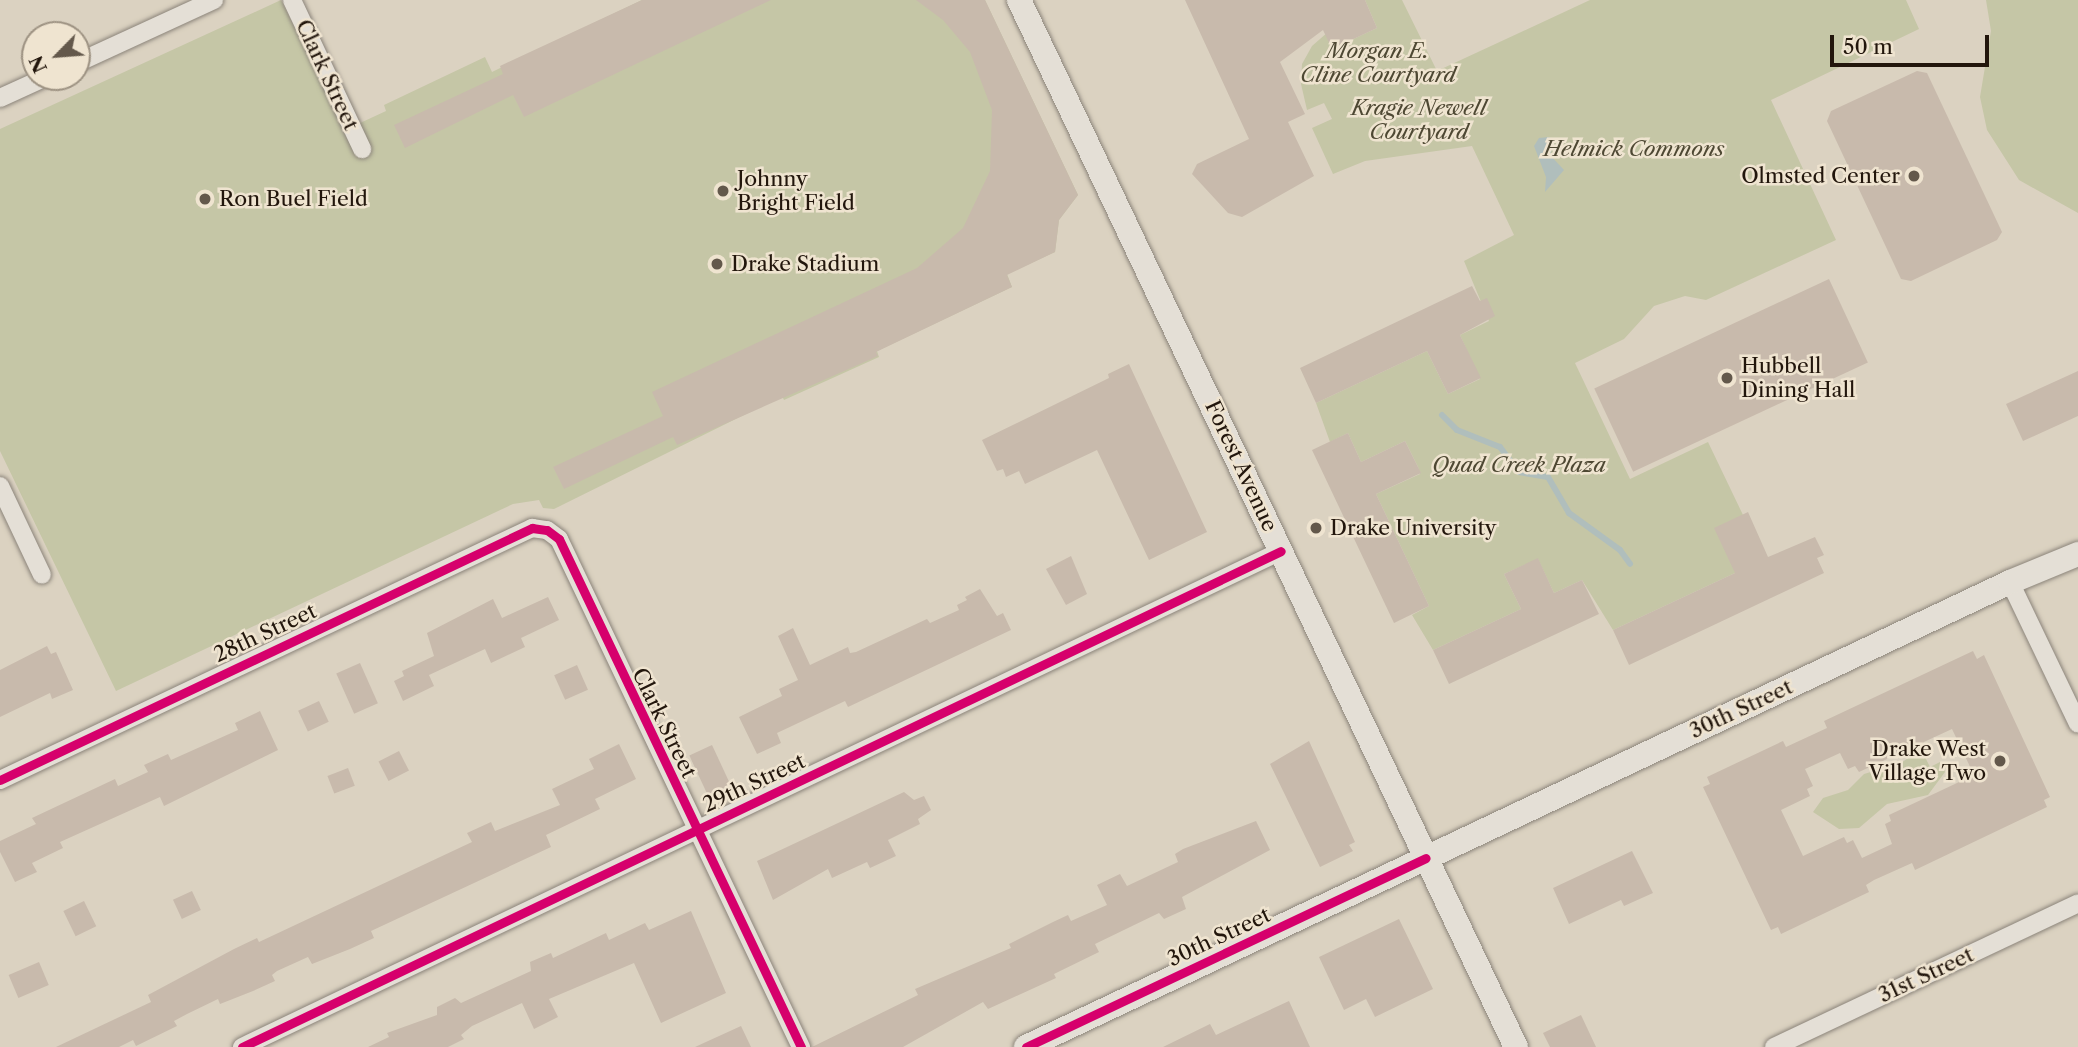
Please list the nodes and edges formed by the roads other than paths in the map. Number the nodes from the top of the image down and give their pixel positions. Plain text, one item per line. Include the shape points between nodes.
1 (214, 0) edge
2 (292, 0) edge
3 (1019, 0) edge
4 (91, 57) edge
5 (21, 88) edge
6 (0, 98) edge
7 (362, 149) dead end
8 (0, 486) edge
9 (547, 530) joint
10 (1281, 551) junction
11 (2078, 554) edge
12 (42, 575) dead end
13 (2010, 582) junction
14 (2078, 724) edge
15 (0, 780) edge
16 (696, 830) junction
17 (1426, 858) junction
18 (2078, 903) edge
19 (242, 1047) edge
20 (801, 1047) edge
21 (1026, 1047) edge
22 (1516, 1047) edge
23 (1774, 1047) edge

1 - 4 street
2 - 7 street, Clark Street
3 - 10 main road, Forest Avenue
5 - 6 street
8 - 12 street
9 - 15 street, 28th Street via 532,528
9 - 16 street, Clark Street via 559,539
10 - 16 street, 29th Street
10 - 17 main road, Forest Avenue
11 - 13 main road, 30th Street
13 - 14 street
13 - 17 main road, 30th Street
16 - 19 street, 29th Street
16 - 20 street, Clark Street
17 - 21 main road, 30th Street
17 - 22 main road, Forest Avenue
18 - 23 street, 31st Street

